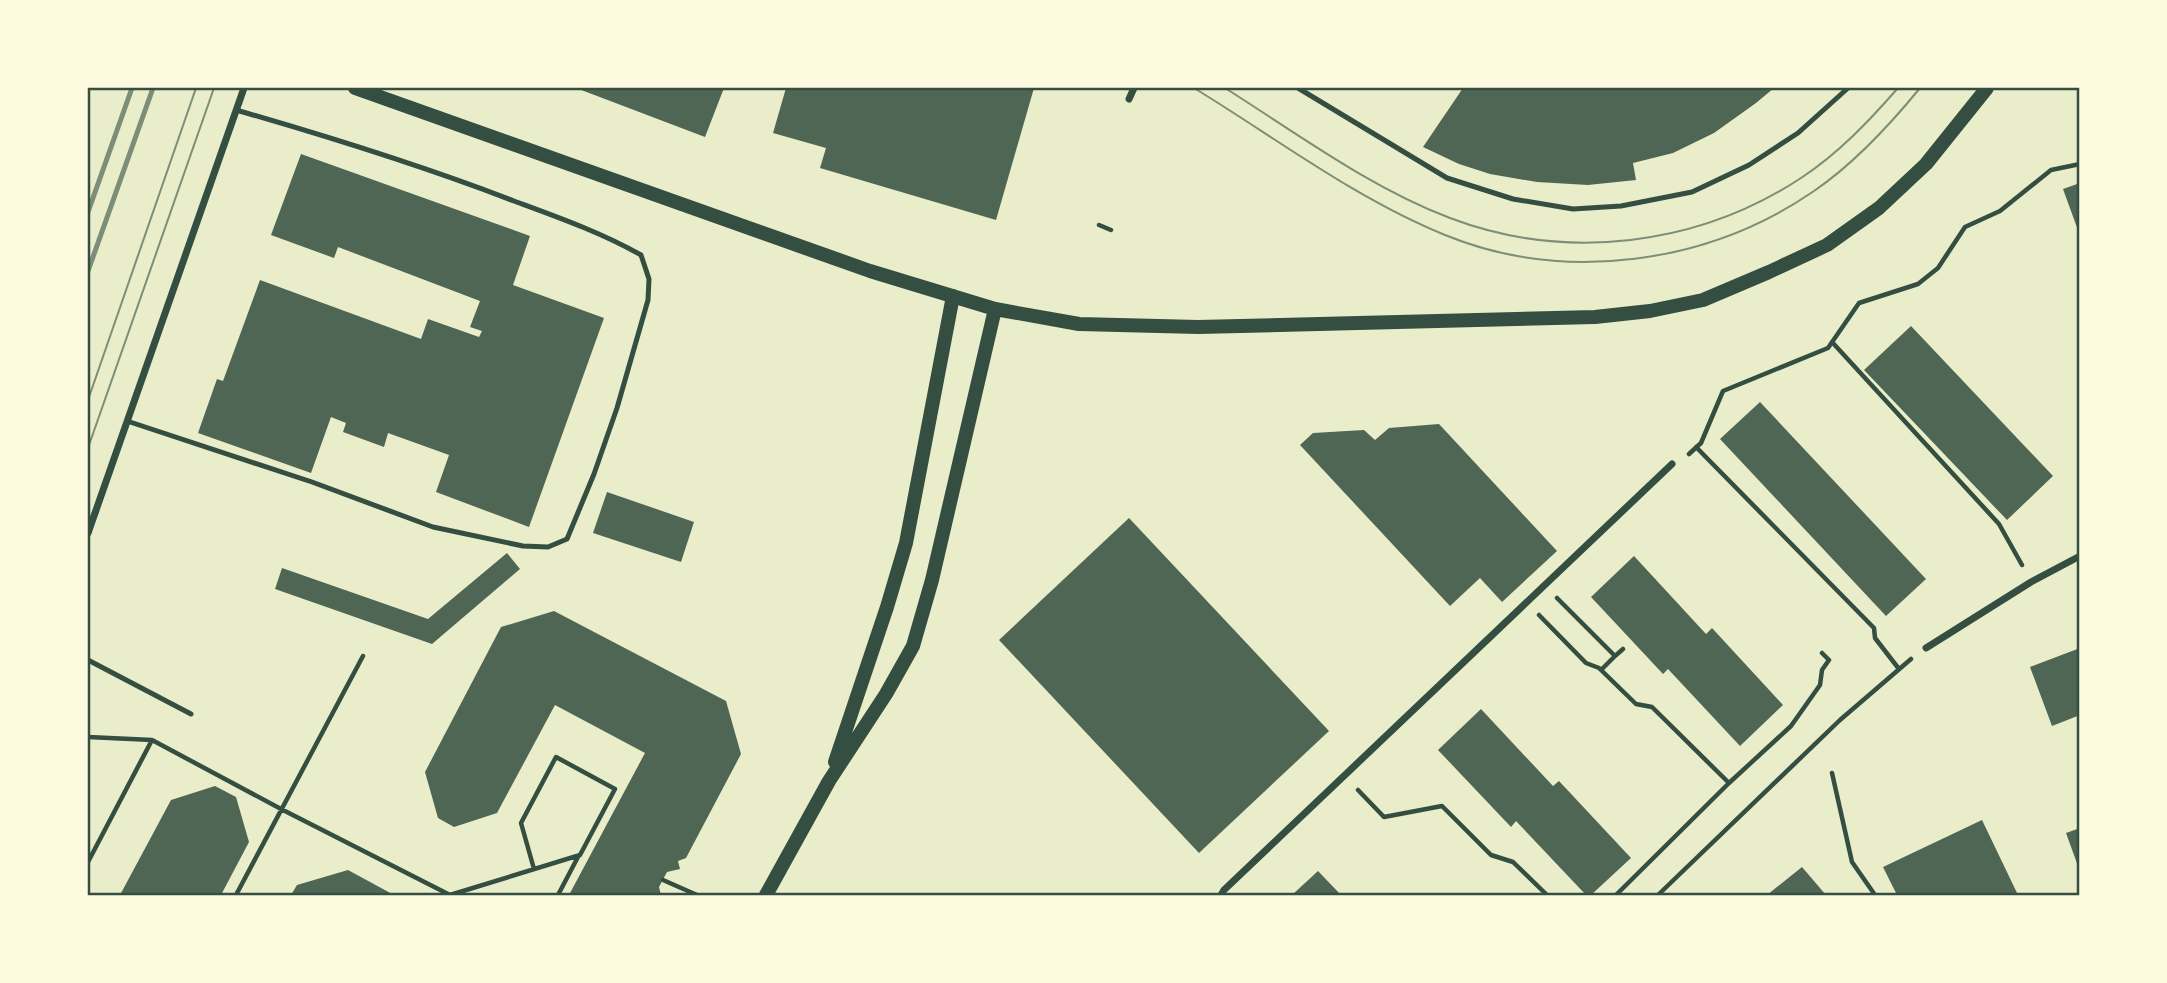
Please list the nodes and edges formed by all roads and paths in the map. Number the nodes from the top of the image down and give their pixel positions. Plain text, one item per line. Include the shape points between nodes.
1 (244, 88) edge
2 (355, 88) edge
3 (1134, 88) edge
4 (1298, 88) edge
5 (1848, 88) edge
6 (1987, 88) edge
7 (1129, 99) dead end
8 (236, 110) junction
9 (2080, 164) edge
10 (1099, 225) dead end
11 (1111, 230) dead end
12 (953, 296) junction
13 (995, 309) junction
14 (1832, 342) junction
15 (127, 421) junction
16 (1696, 447) junction
17 (1688, 455) dead end
18 (1672, 464) dead end
19 (88, 533) edge
20 (2080, 556) edge
21 (2024, 569) dead end
22 (1559, 599) dead end
23 (1538, 614) dead end
24 (1926, 648) joint
25 (1623, 649) dead end
26 (1822, 653) dead end
27 (363, 656) dead end
28 (1615, 656) junction
29 (88, 660) edge
30 (1899, 669) junction
31 (1601, 670) junction
32 (191, 714) dead end
33 (88, 737) edge
34 (152, 740) junction
35 (1832, 773) dead end
36 (829, 781) junction
37 (1730, 783) junction
38 (1357, 789) dead end
39 (281, 810) junction
40 (580, 855) junction
41 (88, 862) edge
42 (534, 869) junction
43 (663, 880) dead end
44 (236, 895) edge
45 (450, 895) edge
46 (558, 895) edge
47 (697, 895) edge
48 (766, 895) edge
49 (1221, 895) edge
50 (1546, 895) edge
51 (1616, 895) edge
52 (1658, 895) edge
53 (1875, 895) edge

1 - 8 street
2 - 12 main road via 870,271
3 - 7 street
4 - 5 lane via 1447,178 1513,199 1573,209 1621,206 1692,192 1749,165 1798,133
6 - 13 main road via 1926,164 1879,208 1827,245 1703,300 1650,312 1198,327 1079,324
8 - 15 street
8 - 15 lane via 480,188 610,237 641,255 649,279 648,300 594,474 567,539 548,547 523,546 433,527
9 - 14 path via 2051,170 2000,211 1965,227 1938,268 1917,284 1859,303
10 - 11 path
12 - 13 main road
12 - 36 main road via 906,543
13 - 36 main road via 913,646
14 - 16 path via 1828,348 1723,391
14 - 21 path via 1999,524
15 - 19 street
16 - 17 path
16 - 30 path via 1874,628 1875,638
18 - 49 street
20 - 24 street
22 - 28 path
23 - 31 path via 1586,663
24 - 30 path
25 - 28 path
26 - 37 path via 1829,660 1820,685 1791,726
27 - 39 path
28 - 31 path
29 - 32 lane
30 - 52 path
31 - 37 path via 1636,704 1652,707
33 - 34 path
34 - 39 path
34 - 41 path
35 - 53 path via 1852,862
36 - 48 main road
37 - 51 path
38 - 50 path via 1384,817 1442,806 1491,855 1513,862
39 - 44 path
39 - 45 path
40 - 42 path
40 - 42 path via 615,789 556,757 520,823
40 - 46 path
42 - 45 path
43 - 47 path

